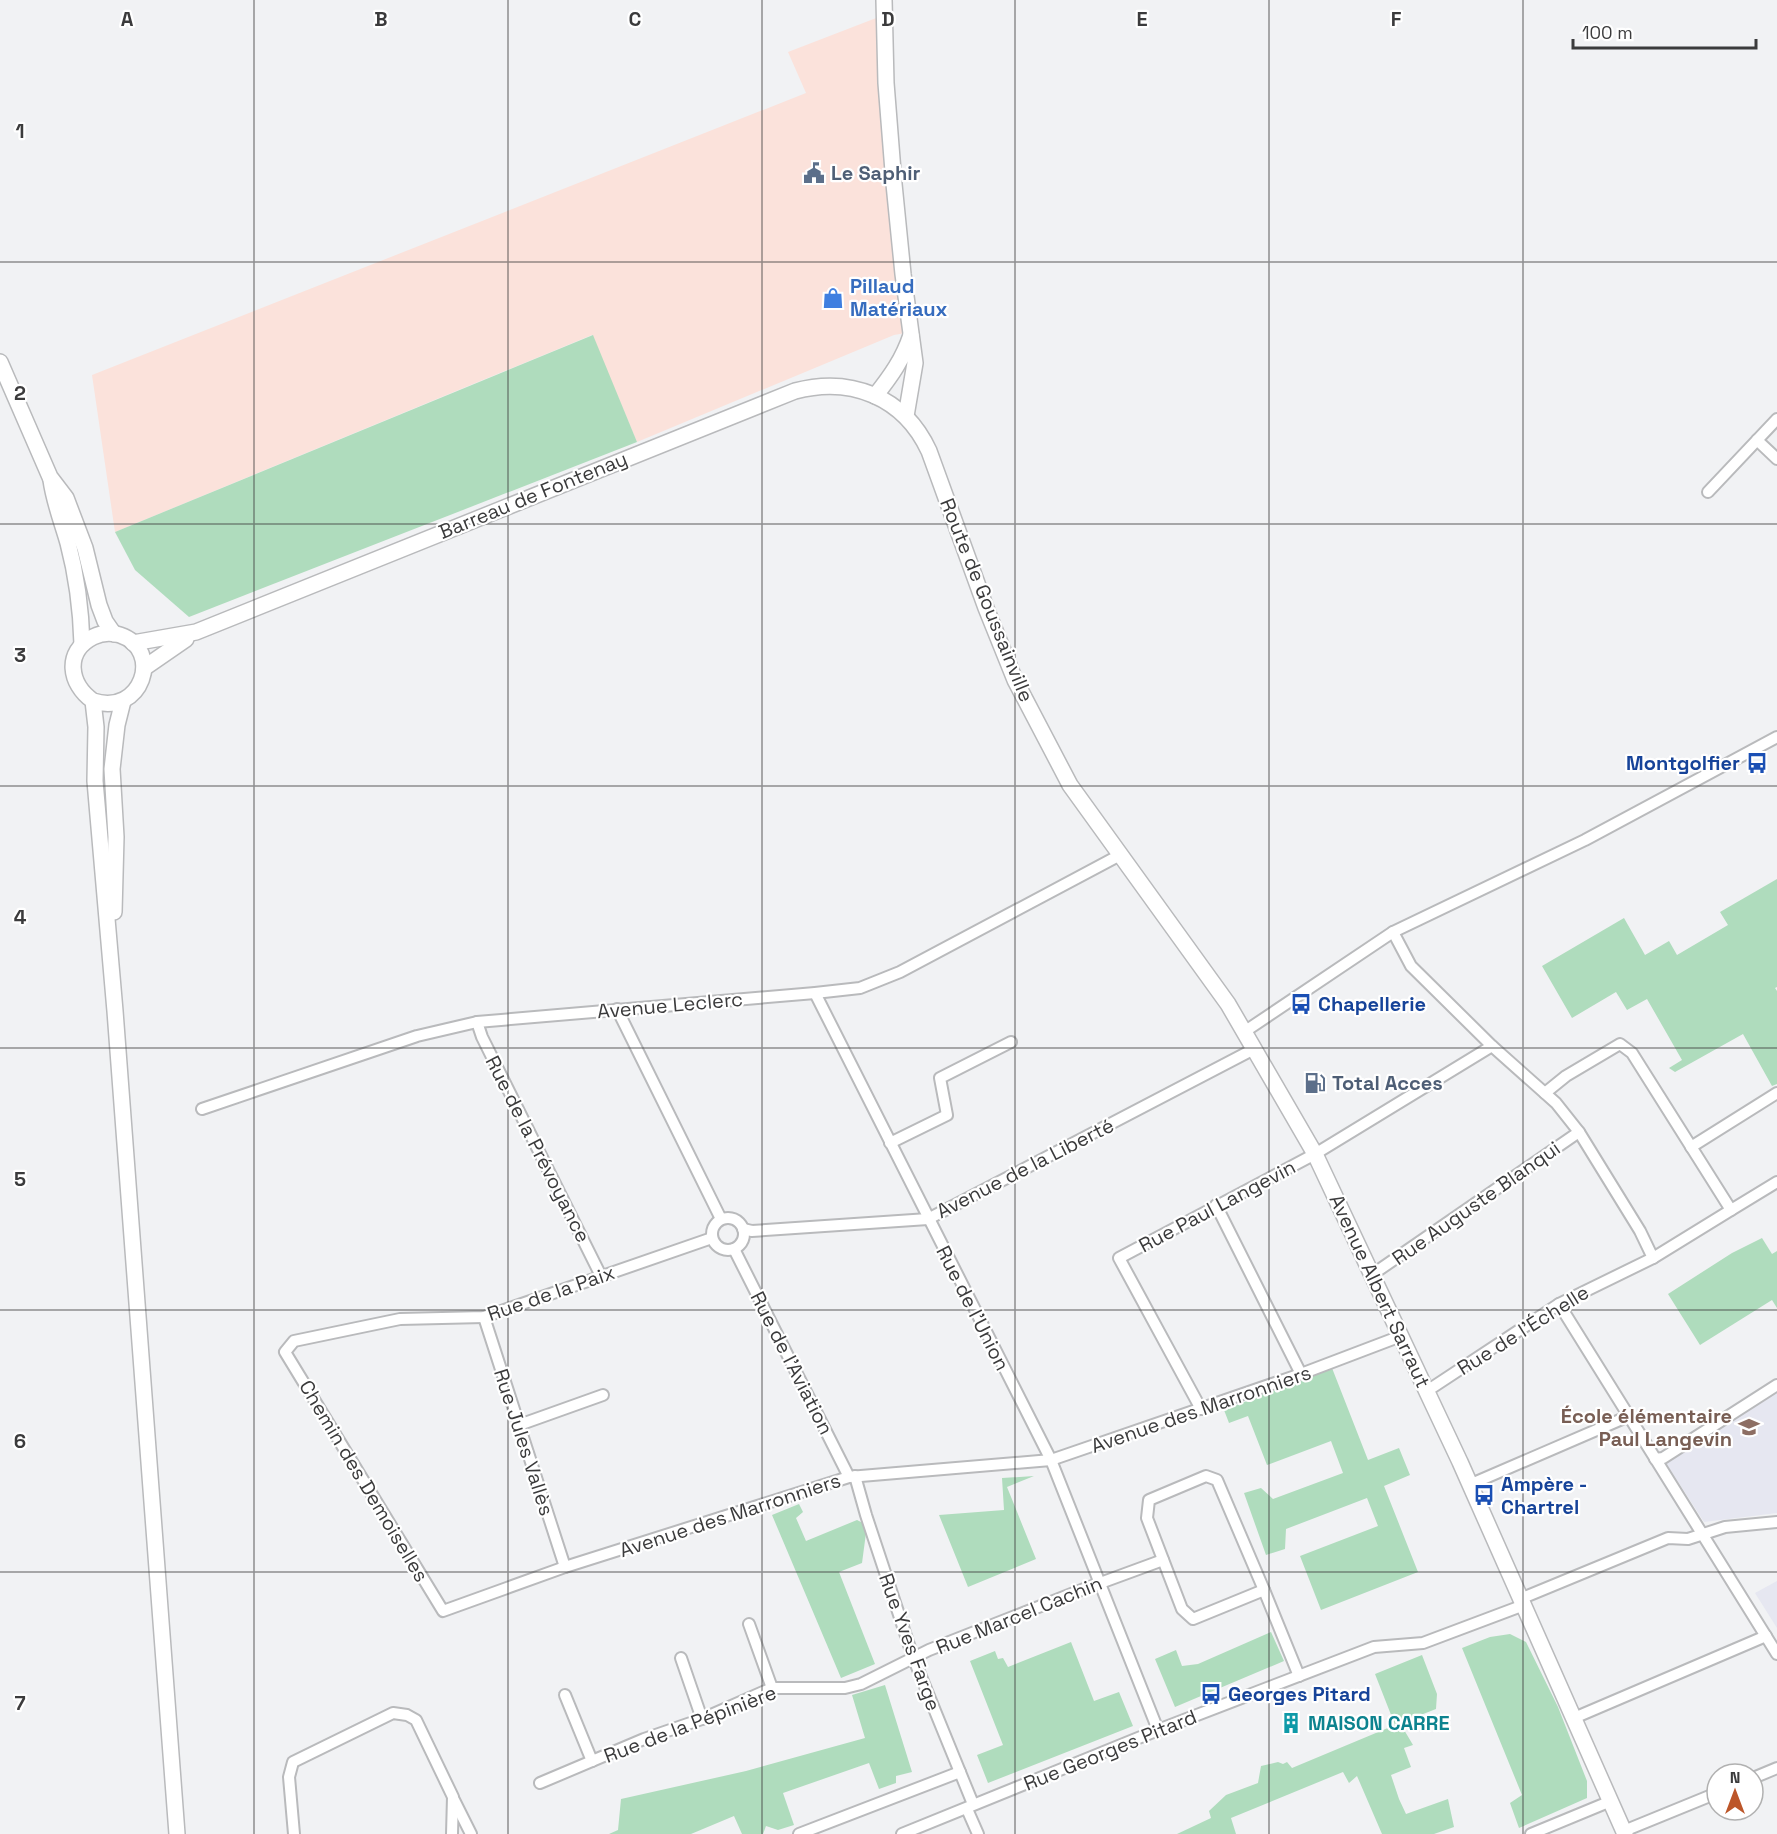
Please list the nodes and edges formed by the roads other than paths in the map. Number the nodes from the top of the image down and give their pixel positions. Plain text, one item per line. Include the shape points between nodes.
1 (884, 0) edge
2 (912, 332) junction
3 (0, 362) edge
4 (875, 396) junction
5 (906, 416) junction
6 (1777, 419) edge
7 (1757, 440) junction
8 (1777, 459) edge
9 (50, 477) junction
10 (1708, 492) dead end
11 (196, 632) junction
12 (114, 634) junction
13 (133, 643) junction
14 (82, 644) junction
15 (144, 668) junction
16 (93, 701) junction
17 (123, 701) junction
18 (1777, 737) edge
19 (1070, 785) joint
20 (1120, 855) junction
21 (1394, 932) junction
22 (815, 993) junction
23 (617, 1009) junction
24 (115, 1011) junction
25 (477, 1022) junction
26 (1244, 1032) junction
27 (1011, 1042) dead end
28 (1492, 1046) junction
29 (1254, 1049) junction
30 (1545, 1093) junction
31 (1777, 1093) edge
32 (202, 1109) dead end
33 (1579, 1132) junction
34 (890, 1143) junction
35 (1691, 1147) junction
36 (1315, 1154) junction
37 (1777, 1182) edge
38 (1216, 1205) junction
39 (1731, 1210) junction
40 (722, 1219) junction
41 (928, 1219) junction
42 (743, 1229) junction
43 (712, 1238) junction
44 (734, 1249) junction
45 (1653, 1258) junction
46 (1373, 1274) junction
47 (601, 1276) junction
48 (1559, 1304) junction
49 (484, 1317) junction
50 (1401, 1336) junction
51 (285, 1352) joint
52 (1301, 1374) junction
53 (1777, 1385) edge
54 (1427, 1392) junction
55 (603, 1395) dead end
56 (1201, 1409) junction
57 (1629, 1416) junction
58 (519, 1425) junction
59 (1655, 1459) junction
60 (1051, 1461) junction
61 (852, 1476) junction
62 (1469, 1485) junction
63 (1777, 1522) edge
64 (1702, 1535) junction
65 (1163, 1560) junction
66 (565, 1567) junction
67 (1100, 1583) junction
68 (1264, 1590) junction
69 (1522, 1602) junction
70 (443, 1611) joint
71 (749, 1624) dead end
72 (1766, 1636) junction
73 (1777, 1654) edge
74 (913, 1657) junction
75 (681, 1658) dead end
76 (1299, 1676) junction
77 (772, 1688) junction
78 (845, 1688) joint
79 (565, 1695) dead end
80 (1574, 1718) junction
81 (702, 1719) junction
82 (1158, 1730) junction
83 (592, 1761) junction
84 (960, 1772) junction
85 (540, 1783) dead end
86 (453, 1797) junction
87 (1705, 1798) edge
88 (1611, 1801) junction
89 (970, 1807) junction
90 (1625, 1833) edge
91 (177, 1834) edge
92 (294, 1834) edge
93 (452, 1834) edge
94 (471, 1834) edge
95 (799, 1834) edge
96 (902, 1834) edge
97 (978, 1834) edge
98 (1531, 1834) edge

1 - 2 street via 894,184
2 - 4 street via 904,357
2 - 5 street via 915,363
3 - 9 street
4 - 5 street, Route de Goussainville
4 - 11 street, Barreau de Fontenay via 858,389 813,386 772,398
5 - 19 street, Route de Goussainville via 929,451 1015,680
6 - 7 street
7 - 8 street
7 - 10 street
9 - 12 street via 66,498 85,548 99,605
9 - 14 street via 80,599
11 - 13 street, Barreau de Fontenay
11 - 15 street, Barreau de Fontenay
12 - 13 street
12 - 14 street via 97,635
13 - 15 street
14 - 16 street via 74,661 74,680
15 - 17 street via 138,688
16 - 17 street
16 - 24 street via 95,781
17 - 24 street via 112,769 116,837
18 - 21 street via 1586,840
19 - 20 street, Avenue Albert Sarraut
20 - 22 street, Avenue Leclerc via 900,972 860,988
20 - 26 street, Avenue Albert Sarraut
21 - 26 street
21 - 28 street via 1411,966
22 - 23 street, Avenue Leclerc
22 - 34 street, Rue de l'Union
23 - 25 street, Avenue Leclerc
23 - 40 street
24 - 91 street
25 - 32 street, Avenue Leclerc via 417,1036
25 - 47 street, Rue de la Prévoyance
26 - 29 street, Avenue Albert Sarraut
27 - 34 street via 940,1078 947,1115
28 - 30 street
28 - 36 street, Rue Paul Langevin
29 - 36 street, Avenue Albert Sarraut
29 - 41 street, Avenue de la Liberté
30 - 33 street
30 - 35 street via 1620,1044 1632,1053
31 - 35 street
33 - 45 street
33 - 46 street, Rue Auguste Blanqui
34 - 41 street, Rue de l'Union
35 - 39 street
36 - 38 street, Rue Paul Langevin
36 - 46 street, Avenue Albert Sarraut
37 - 39 street, Rue de l'Échelle
38 - 52 street
38 - 56 street, Rue Paul Langevin via 1119,1258
39 - 45 street, Rue de l'Échelle
40 - 42 street via 737,1221
40 - 43 street via 714,1225
41 - 42 street, Avenue de la Liberté via 752,1232
41 - 60 street, Rue de l'Union
42 - 44 street via 742,1243
43 - 44 street via 718,1248
43 - 47 street, Rue de la Paix
44 - 61 street, Rue de l'Aviation
45 - 48 street, Rue de l'Échelle
46 - 50 street, Avenue Albert Sarraut
47 - 49 street, Rue de la Paix
48 - 54 street, Rue de l'Échelle
48 - 57 street
49 - 51 street, Rue de la Paix via 400,1319 294,1341
49 - 58 street, Rue Jules Vallès
50 - 52 street, Avenue des Marronniers
50 - 54 street, Avenue Albert Sarraut
51 - 70 street, Chemin des Demoiselles
52 - 56 street, Avenue des Marronniers
53 - 59 street via 1663,1458
54 - 62 street, Avenue Albert Sarraut
55 - 58 street
56 - 60 street, Avenue des Marronniers
57 - 59 street
57 - 62 street
58 - 66 street, Rue Jules Vallès
59 - 64 street
60 - 61 street, Avenue des Marronniers
60 - 67 street, Rue de l'Union
61 - 66 street, Avenue des Marronniers
61 - 74 street, Rue Yves Farge
62 - 69 street, Avenue Albert Sarraut
63 - 64 street, Rue Georges Pitard via 1734,1526
64 - 69 street, Rue Georges Pitard via 1668,1538
64 - 72 street
65 - 67 street, Rue Marcel Cachin
65 - 68 street via 1182,1610 1193,1619
65 - 68 street via 1147,1518 1149,1500 1206,1476 1217,1480
66 - 70 street, Avenue des Marronniers
67 - 74 street, Rue Marcel Cachin
67 - 82 street, Rue de l'Union
68 - 76 street
69 - 76 street, Rue Georges Pitard via 1437,1639 1374,1647
69 - 80 street, Avenue Albert Sarraut
71 - 77 street
72 - 73 street
72 - 80 street
74 - 78 street, Rue Marcel Cachin
74 - 84 street, Rue Yves Farge
75 - 81 street
76 - 82 street, Rue Georges Pitard
77 - 78 street, Rue de la Pépinière
77 - 81 street, Rue de la Pépinière
79 - 83 street
80 - 88 street, Avenue Albert Sarraut
81 - 83 street, Rue de la Pépinière
82 - 89 street, Rue Georges Pitard
83 - 85 street, Rue de la Pépinière
84 - 89 street, Rue Yves Farge
84 - 95 street
86 - 92 street via 417,1720 393,1713 293,1762 290,1777
86 - 93 street
86 - 94 street
87 - 90 street
88 - 90 street, Avenue Albert Sarraut
88 - 98 street
89 - 96 street, Rue Georges Pitard
89 - 97 street, Rue Yves Farge

